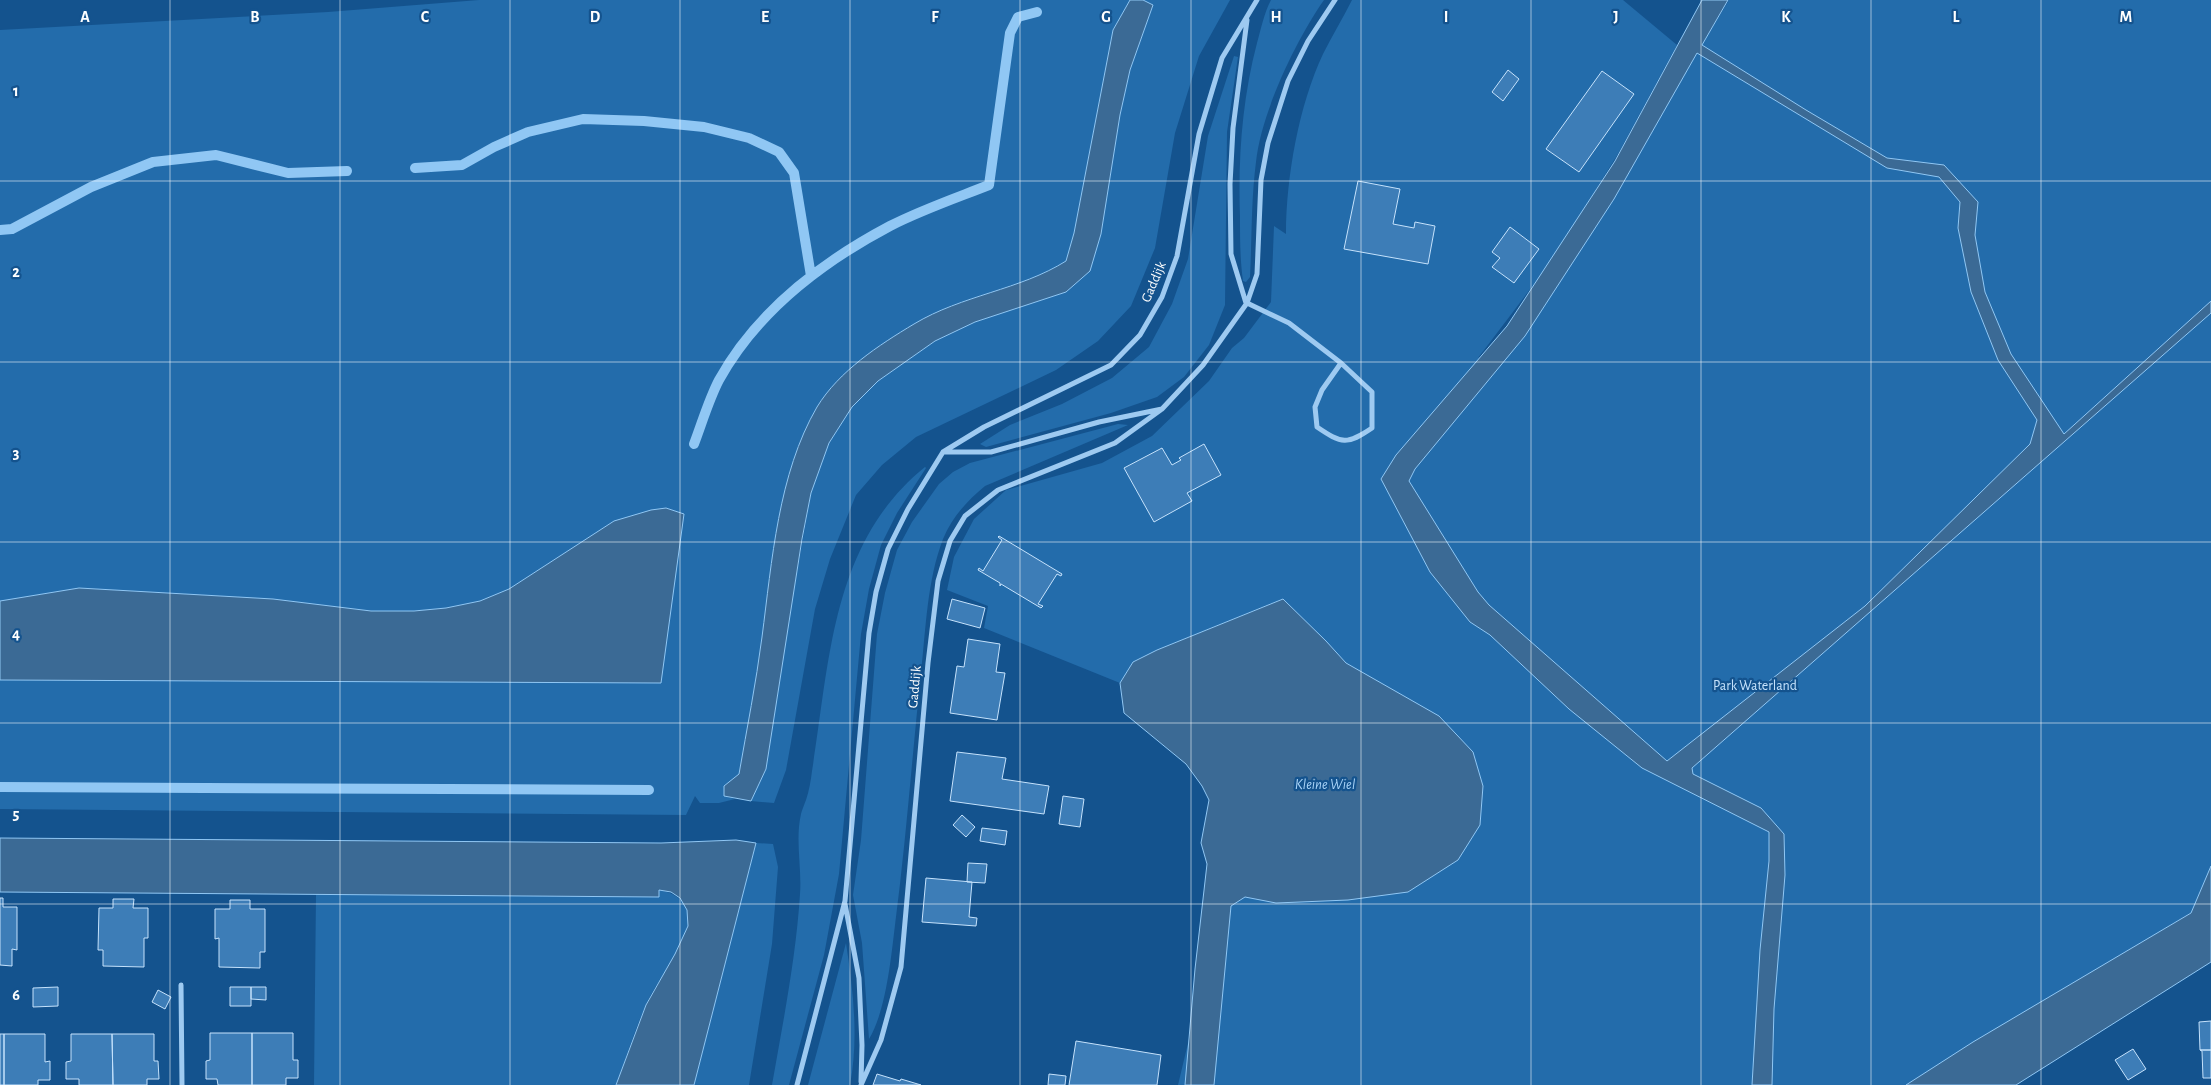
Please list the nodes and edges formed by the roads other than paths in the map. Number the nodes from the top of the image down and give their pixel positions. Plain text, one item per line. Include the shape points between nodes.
1 (1256, 0) edge
2 (1335, 0) edge
3 (1247, 16) junction
4 (1246, 303) junction
5 (1341, 363) junction
6 (1162, 409) junction
7 (943, 452) junction
8 (845, 901) junction
9 (182, 985) dead end
10 (182, 1085) edge
11 (797, 1085) edge
12 (861, 1085) edge

1 - 3 street, Gaddijk
2 - 4 street, Gaddijk via 1308,41 1288,81 1268,143 1262,180 1257,274
3 - 4 street, Gaddijk via 1232,128 1230,184 1230,254
3 - 7 street, Gaddijk via 1222,58 1199,134 1177,256 1162,298 1140,335 1111,365 984,427
4 - 5 street via 1288,323
4 - 6 street, Gaddijk via 1203,365
5 - 5 street via 1322,390 1315,407 1317,428 1336,440 1355,439 1372,428 1372,392
6 - 7 street via 1099,422 991,452
6 - 12 street, Gaddijk via 1115,443 998,490 965,516 950,541 938,581 928,664 901,967 881,1040
7 - 8 street, Gaddijk via 888,549 876,592
8 - 11 street, Gaddijk
8 - 12 street, Gaddijk via 859,978
9 - 10 street

